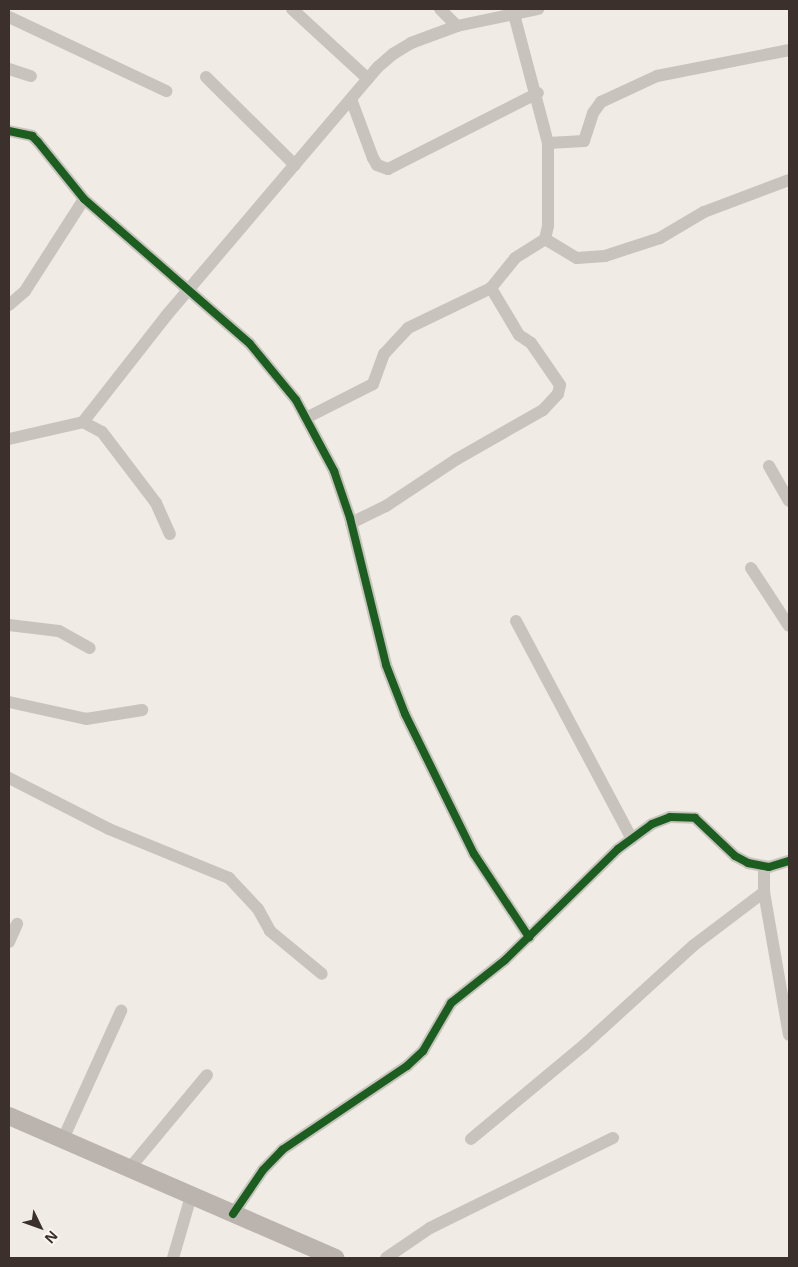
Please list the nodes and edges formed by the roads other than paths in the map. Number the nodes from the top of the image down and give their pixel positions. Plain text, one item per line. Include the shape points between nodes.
1 (292, 9) edge
2 (440, 9) edge
3 (538, 9) edge
4 (520, 12) edge
5 (9, 17) edge
6 (456, 26) junction
7 (789, 50) edge
8 (9, 69) edge
9 (31, 76) dead end
10 (206, 77) dead end
11 (368, 79) junction
12 (166, 91) dead end
13 (538, 93) junction
14 (351, 99) junction
15 (9, 131) edge
16 (548, 143) junction
17 (295, 165) junction
18 (789, 180) edge
19 (84, 199) junction
20 (545, 239) junction
21 (491, 288) junction
22 (186, 292) junction
23 (9, 305) edge
24 (306, 418) junction
25 (83, 422) junction
26 (9, 439) edge
27 (769, 466) dead end
28 (789, 501) edge
29 (351, 523) junction
30 (170, 534) dead end
31 (751, 568) dead end
32 (516, 621) dead end
33 (9, 625) edge
34 (789, 626) edge
35 (90, 648) dead end
36 (9, 702) edge
37 (142, 710) dead end
38 (9, 778) edge
39 (632, 839) junction
40 (789, 861) edge
41 (764, 867) junction
42 (764, 892) junction
43 (17, 924) dead end
44 (529, 938) junction
45 (9, 942) edge
46 (322, 974) dead end
47 (121, 1011) dead end
48 (789, 1034) edge
49 (207, 1075) dead end
50 (9, 1116) edge
51 (613, 1138) dead end
52 (63, 1139) junction
53 (471, 1139) dead end
54 (129, 1169) junction
55 (191, 1196) junction
56 (233, 1214) junction
57 (173, 1258) edge
58 (335, 1258) edge
59 (386, 1258) edge

1 - 11 street
2 - 6 street
3 - 4 street
4 - 6 street
4 - 13 street
5 - 12 street
6 - 11 street via 411,43 393,54
7 - 16 street via 657,76 601,102 593,112 584,141
8 - 9 street
10 - 17 street
11 - 14 street
13 - 14 street via 388,169 377,165 373,158
13 - 16 street
14 - 17 street
15 - 19 street via 32,136
16 - 20 street via 548,226
17 - 22 street
18 - 20 street via 704,212 660,238 605,256 577,258
19 - 22 street
19 - 23 street via 25,291
20 - 21 street via 515,258
21 - 24 street via 408,328 384,354 372,384
21 - 29 street via 519,335 531,343 560,385 558,394 539,412 457,458 386,506
22 - 24 street via 255,350 296,400
22 - 25 street
24 - 29 street via 334,470
25 - 26 street
25 - 30 street via 102,432 156,503
27 - 28 street
29 - 44 street via 381,647 405,714 474,854
31 - 34 street
32 - 39 street
33 - 35 street via 59,630
36 - 37 street via 86,719
38 - 46 street via 109,828 229,878 258,910 270,931
39 - 41 street via 652,824 684,815 705,824 735,856
39 - 44 street
40 - 41 street
41 - 42 street
42 - 48 street
42 - 53 street via 694,946 583,1046
43 - 45 street
44 - 56 street via 451,1003 423,1051 408,1066 282,1150 263,1170
47 - 52 street
49 - 54 street
50 - 52 street
51 - 59 street via 430,1228
52 - 54 street
54 - 55 street
55 - 56 street
55 - 57 street
56 - 58 street

